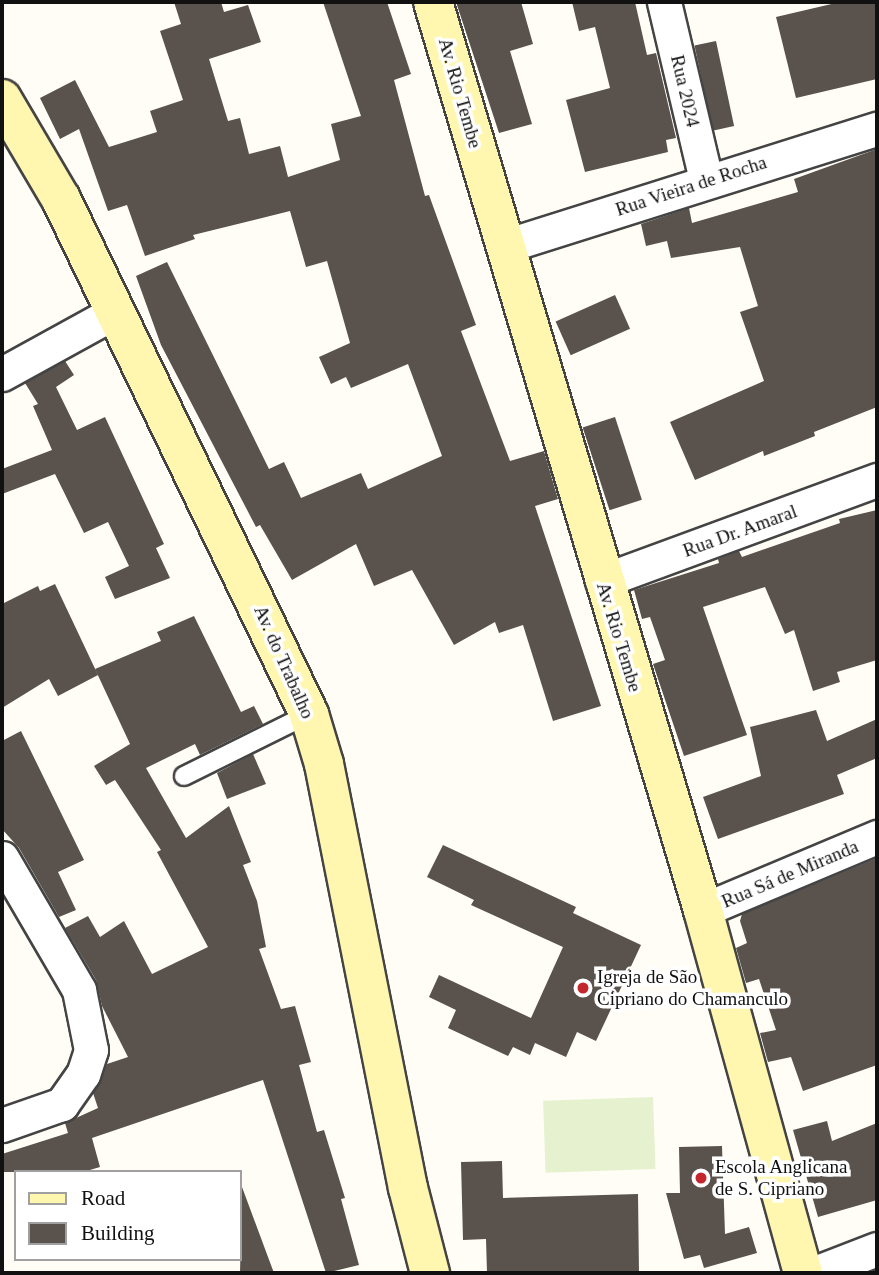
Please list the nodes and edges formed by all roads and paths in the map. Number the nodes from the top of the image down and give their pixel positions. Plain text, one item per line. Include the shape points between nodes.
1 (433, 2) edge
2 (664, 2) edge
3 (2, 99) edge
4 (877, 129) edge
5 (706, 180) junction
6 (505, 246) junction
7 (116, 312) junction
8 (2, 374) edge
9 (877, 480) edge
10 (602, 581) junction
11 (309, 714) junction
12 (184, 776) dead end
13 (877, 838) edge
14 (2, 858) edge
15 (703, 910) junction
16 (2, 1125) edge
17 (877, 1249) edge
18 (430, 1273) edge
19 (803, 1273) edge
20 (815, 1273) edge

1 - 6 main road, Av. Rio Tembe
2 - 5 street, Rua 2024
3 - 7 main road, Av. do Trabalho via 61,200
4 - 5 street, Rua Vieira de Rocha
5 - 6 street, Rua Vieira de Rocha
6 - 10 main road, Av. Rio Tembe
7 - 8 street
7 - 11 main road, Av. do Trabalho
9 - 10 street, Rua Dr. Amaral
10 - 15 main road, Av. Rio Tembe
11 - 12 lane
11 - 18 main road, Av. do Trabalho via 324,764 408,1188
13 - 15 street, Rua Sá de Miranda
14 - 16 street via 79,990 92,1050 83,1074 61,1104
15 - 19 main road, Av. Rio Tembe
17 - 20 street

